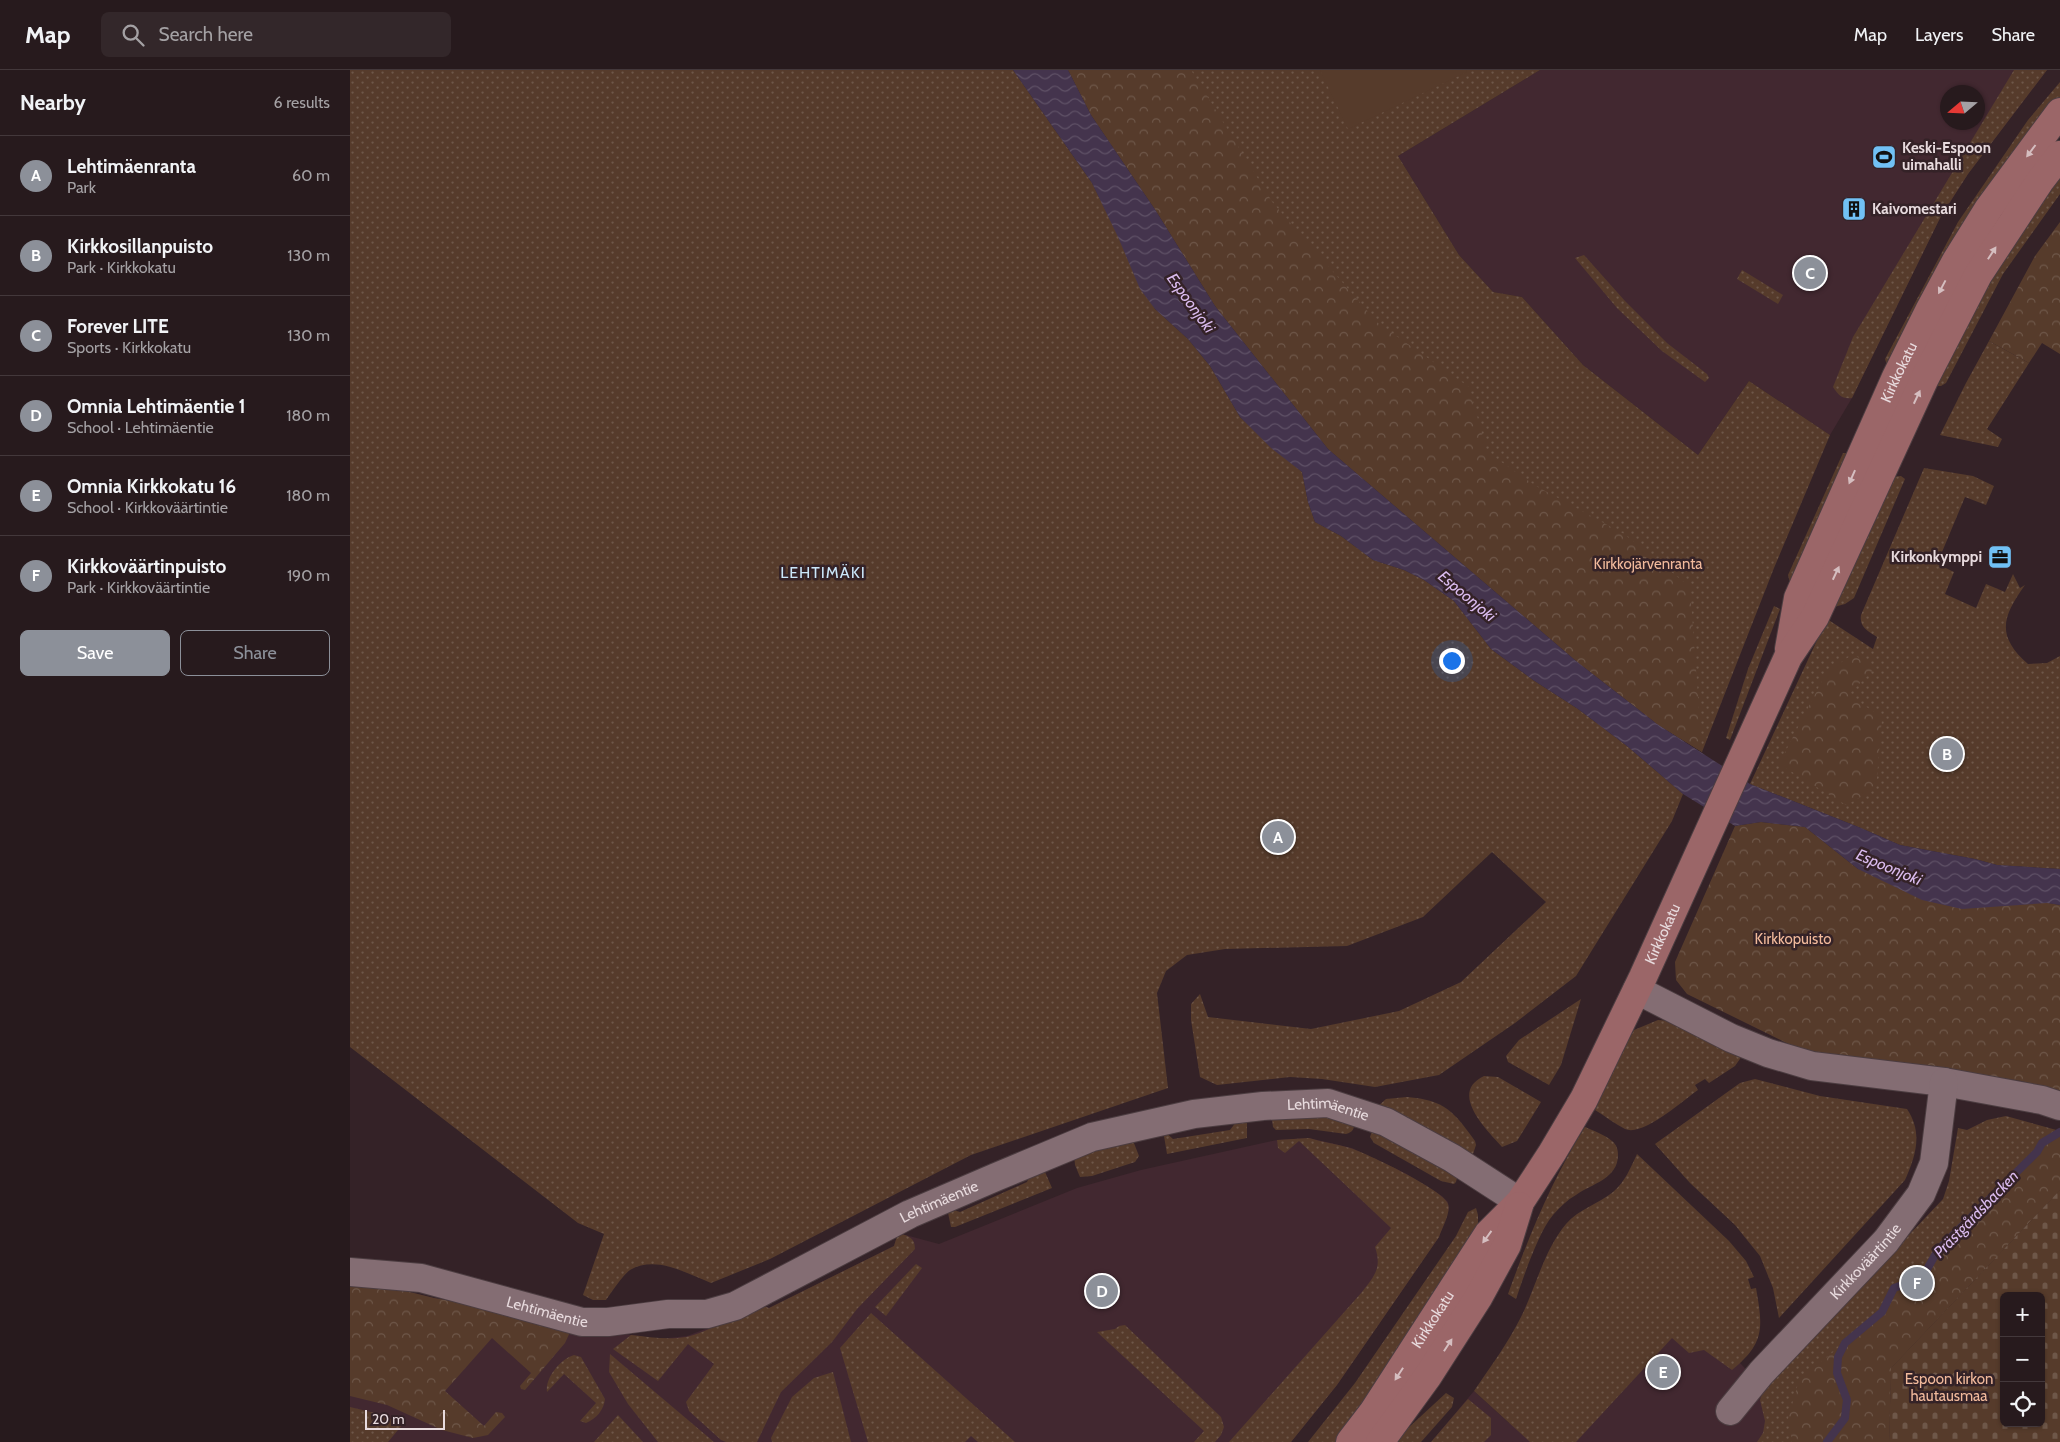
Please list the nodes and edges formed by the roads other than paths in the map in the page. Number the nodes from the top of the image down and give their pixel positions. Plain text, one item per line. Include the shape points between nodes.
1 (2060, 112) edge
2 (2060, 155) edge
3 (1788, 657) junction
4 (1637, 990) junction
5 (1944, 1082) junction
6 (2060, 1106) edge
7 (1520, 1202) junction
8 (350, 1272) edge
9 (1730, 1410) dead end
10 (1350, 1442) edge
11 (1380, 1442) edge

1 -> 3 main road, Kirkkokatu via 1989,208 1956,261 1896,377 1798,598
3 -> 2 main road, Kirkkokatu via 1815,617 1925,378 1978,275
3 - 4 main road, Kirkkokatu
4 - 5 street via 1731,1038 1812,1066
4 - 7 main road, Kirkkokatu via 1584,1099
5 - 6 street
5 - 9 street, Kirkkoväärtintie via 1934,1163 1921,1194 1886,1241
7 - 8 street, Lehtimäentie via 1452,1158 1386,1122 1328,1103 1263,1106 1194,1114 1092,1137 910,1214 735,1306 707,1314 582,1322 421,1278
7 -> 10 main road, Kirkkokatu via 1488,1234 1373,1412
11 -> 7 main road, Kirkkokatu via 1428,1376 1478,1298 1507,1245

